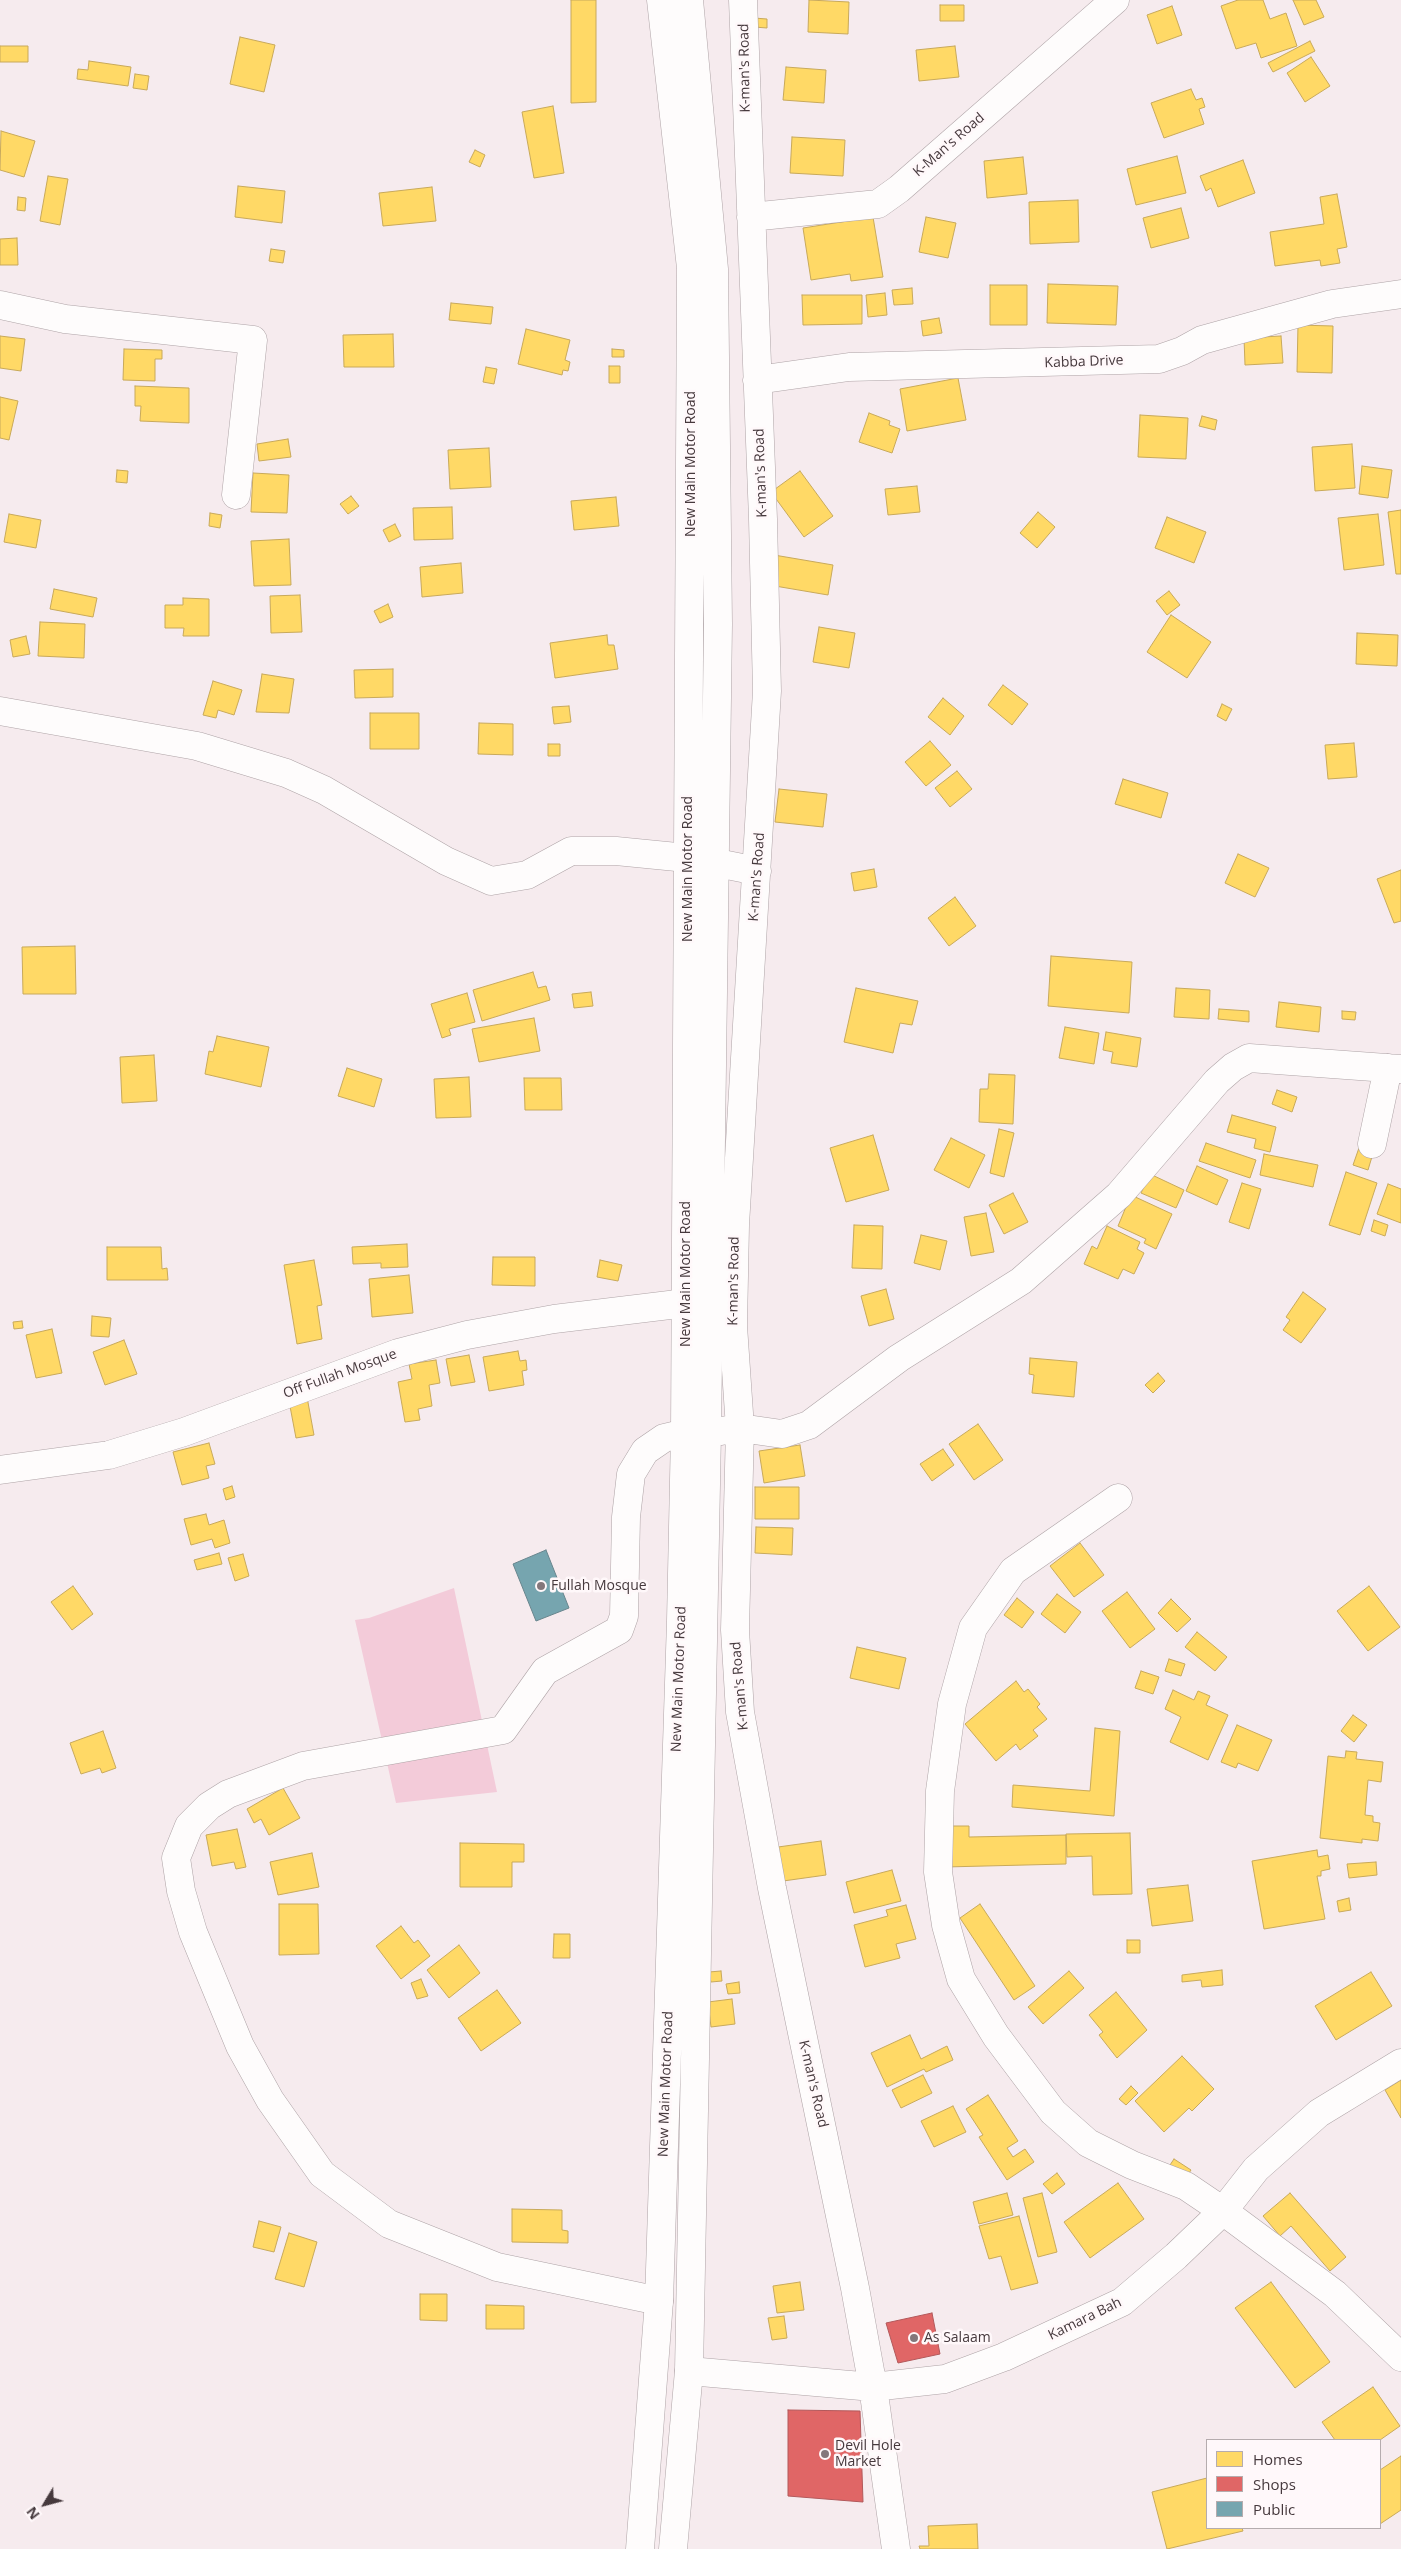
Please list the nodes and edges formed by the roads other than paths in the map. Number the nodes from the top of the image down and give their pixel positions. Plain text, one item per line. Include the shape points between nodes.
1 (661, 0) edge
2 (689, 0) edge
3 (743, 0) edge
4 (1114, 0) edge
5 (751, 217) junction
6 (1401, 294) edge
7 (0, 305) edge
8 (757, 380) junction
9 (236, 495) dead end
10 (0, 711) edge
11 (687, 858) junction
12 (716, 863) junction
13 (757, 871) junction
14 (1394, 1068) edge
15 (712, 1130) junction
16 (740, 1132) junction
17 (1372, 1144) dead end
18 (686, 1303) junction
19 (740, 1428) junction
20 (696, 1432) junction
21 (0, 1470) edge
22 (1118, 1498) dead end
23 (1401, 2063) edge
24 (1223, 2211) junction
25 (660, 2301) junction
26 (1401, 2357) edge
27 (689, 2372) junction
28 (873, 2387) junction
29 (640, 2549) edge
30 (673, 2549) edge
31 (896, 2549) edge

1 - 11 main road, New Main Motor Road via 691,268
2 - 12 main road, New Main Motor Road via 714,269 718,624
3 - 5 main road, K-man's Road
4 - 5 main road, K-Man's Road via 878,204
5 - 8 main road, K-man's Road
6 - 8 main road, Kabba Drive via 1323,307 1202,340 1159,359 849,368
7 - 9 main road via 65,319 253,340
8 - 13 main road, K-man's Road via 767,691
10 - 11 main road via 197,746 286,773 324,790 446,861 491,881 528,875 572,851 616,851
11 - 18 main road, New Main Motor Road
12 - 13 main road
12 - 15 main road, New Main Motor Road
13 - 16 main road, K-man's Road
14 - 17 main road
14 - 19 main road via 1249,1058 1217,1081 1119,1195 1021,1281 899,1358 808,1425 782,1434
15 - 16 main road
15 - 20 main road, New Main Motor Road
16 - 19 main road, K-man's Road via 734,1225 733,1326
18 - 20 main road, New Main Motor Road
18 - 21 main road, Off Fullah Mosque via 554,1319 467,1335 398,1353 184,1432 110,1454
19 - 20 main road
19 - 28 main road, K-man's Road via 735,1630 740,1712
20 - 25 main road, New Main Motor Road via 681,1621
20 - 25 main road via 664,1438 645,1451 631,1474 626,1517 624,1616 619,1630 545,1671 502,1730 303,1766 228,1794 209,1806 189,1826 176,1858 193,1932 240,2046 270,2100 322,2174 390,2224 497,2267
20 - 27 main road, New Main Motor Road
22 - 24 main road via 1013,1571 973,1628 952,1704 940,1791 938,1872 961,1979 996,2036 1052,2112 1088,2143 1186,2186
23 - 24 main road, Kamara Bah via 1319,2113 1256,2169
24 - 26 main road via 1335,2294
24 - 28 main road, Kamara Bah via 1122,2302 1004,2357 944,2379
25 - 29 main road, New Main Motor Road
27 - 28 main road, Kamara Bah
27 - 30 main road, New Main Motor Road
28 - 31 main road, K-man's Road

